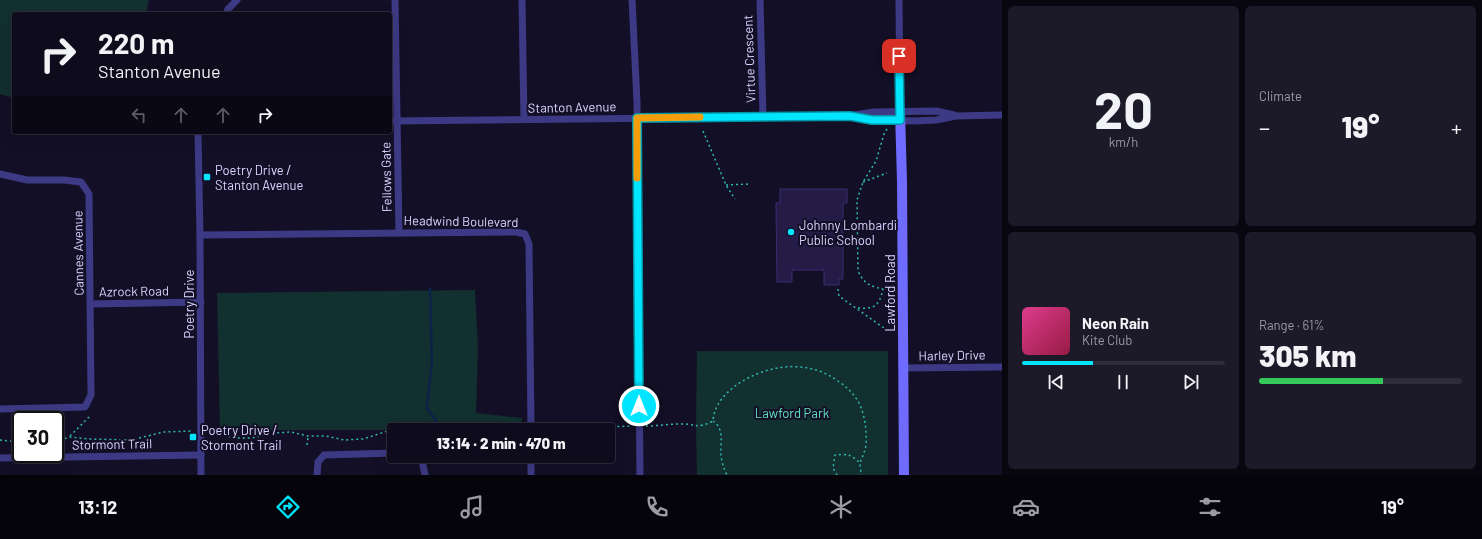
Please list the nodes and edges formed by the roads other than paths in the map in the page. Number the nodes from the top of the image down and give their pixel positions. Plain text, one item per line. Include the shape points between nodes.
1 (237, 0) edge
2 (395, 0) edge
3 (522, 0) edge
4 (632, 0) edge
5 (760, 0) edge
6 (899, 0) edge
7 (227, 12) edge
8 (1002, 115) edge
9 (900, 116) junction
10 (763, 117) junction
11 (637, 118) junction
12 (524, 119) junction
13 (392, 121) edge
14 (398, 121) junction
15 (198, 134) edge
16 (0, 174) edge
17 (399, 233) junction
18 (200, 235) junction
19 (201, 302) junction
20 (91, 304) junction
21 (1002, 367) edge
22 (903, 368) junction
23 (0, 409) edge
24 (531, 423) edge
25 (387, 453) edge
26 (201, 455) junction
27 (0, 458) edge
28 (422, 463) edge
29 (531, 463) edge
30 (201, 475) edge
31 (317, 475) edge
32 (424, 475) edge
33 (531, 475) edge
34 (640, 475) edge
35 (904, 475) edge

1 - 7 street
2 - 14 street, Fellows Gate
3 - 12 street
4 - 11 street
5 - 10 street, Virtue Crescent
6 - 9 street
8 - 9 street, Stanton Avenue via 956,116 936,120
9 - 10 street, Stanton Avenue via 872,120 850,116
9 - 22 street, Lawford Road
10 - 11 street, Stanton Avenue
11 - 12 street, Stanton Avenue
11 - 34 street
12 - 14 street, Stanton Avenue
13 - 14 street, Stanton Avenue
14 - 17 street, Fellows Gate
15 - 18 street, Poetry Drive
16 - 20 street, Cannes Avenue via 28,180 81,182 90,194
17 - 18 street, Headwind Boulevard
17 - 24 street, Headwind Boulevard via 525,234 529,244
18 - 19 street, Poetry Drive
19 - 20 street, Azrock Road
19 - 26 street, Poetry Drive
20 - 23 street, Cannes Avenue via 91,395 85,407
21 - 22 street, Harley Drive
22 - 35 street, Lawford Road
25 - 31 street via 324,455 318,462
26 - 27 street, Stormont Trail
26 - 30 street, Poetry Drive
28 - 32 street
29 - 33 street

